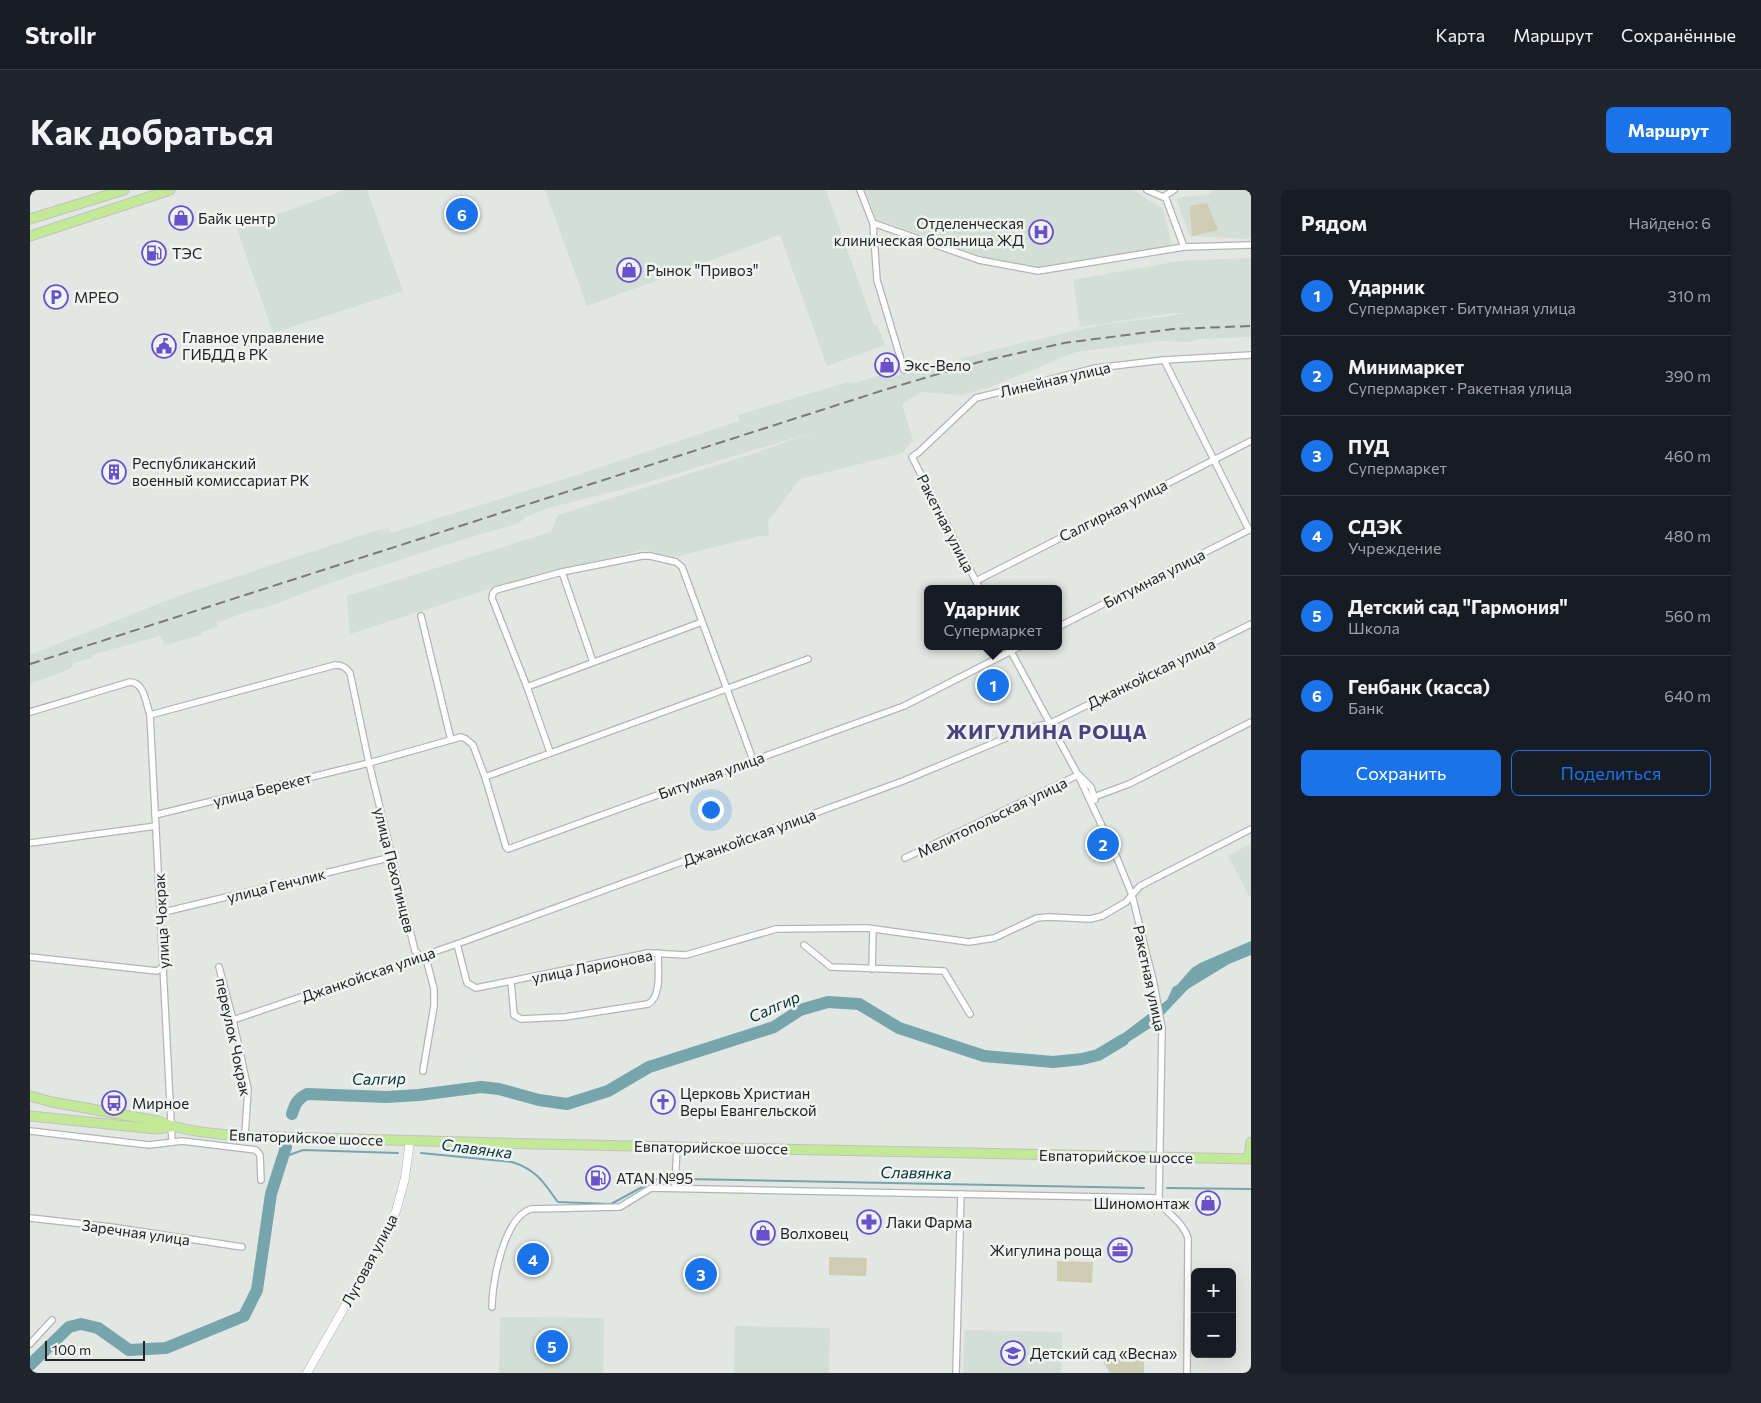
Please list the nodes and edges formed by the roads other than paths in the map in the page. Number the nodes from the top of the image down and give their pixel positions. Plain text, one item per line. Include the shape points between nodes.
1 (124, 190) edge
2 (170, 190) edge
3 (860, 190) edge
4 (1147, 190) edge
5 (1174, 190) edge
6 (1165, 196) junction
7 (30, 219) edge
8 (873, 223) junction
9 (62, 224) junction
10 (30, 236) edge
11 (30, 241) edge
12 (1251, 245) edge
13 (1184, 247) junction
14 (1251, 355) edge
15 (1164, 360) junction
16 (904, 370) dead end
17 (1251, 441) edge
18 (912, 457) joint
19 (1213, 460) junction
20 (1250, 530) edge
21 (562, 572) junction
22 (976, 581) junction
23 (978, 585) edge
24 (420, 616) dead end
25 (702, 622) junction
26 (1251, 624) edge
27 (1062, 625) edge
28 (1007, 650) edge
29 (1010, 650) edge
30 (808, 659) dead end
31 (593, 662) junction
32 (527, 687) junction
33 (726, 689) junction
34 (30, 712) edge
35 (150, 715) junction
36 (1251, 722) edge
37 (1051, 724) junction
38 (466, 739) joint
39 (451, 740) junction
40 (550, 752) junction
41 (753, 760) junction
42 (368, 763) junction
43 (1078, 775) junction
44 (485, 777) junction
45 (1094, 797) junction
46 (1094, 807) junction
47 (155, 815) junction
48 (156, 826) junction
49 (1251, 829) edge
50 (30, 843) edge
51 (392, 856) junction
52 (905, 858) dead end
53 (1132, 895) junction
54 (160, 913) junction
55 (873, 929) junction
56 (457, 944) junction
57 (804, 945) dead end
58 (658, 953) junction
59 (421, 956) junction
60 (30, 957) edge
61 (163, 967) junction
62 (219, 967) dead end
63 (872, 968) junction
64 (511, 982) junction
65 (970, 1014) dead end
66 (234, 1020) junction
67 (423, 1071) dead end
68 (30, 1096) edge
69 (30, 1116) edge
70 (172, 1126) junction
71 (30, 1131) edge
72 (245, 1136) junction
73 (410, 1140) junction
74 (172, 1141) junction
75 (1251, 1142) edge
76 (677, 1146) junction
77 (1159, 1156) junction
78 (1250, 1158) edge
79 (261, 1180) dead end
80 (675, 1188) junction
81 (960, 1194) junction
82 (1159, 1198) junction
83 (30, 1218) edge
84 (242, 1247) dead end
85 (492, 1308) dead end
86 (52, 1320) dead end
87 (30, 1344) edge
88 (307, 1373) edge
89 (956, 1373) edge
90 (1187, 1373) edge

1 - 7 main road
2 - 9 main road
3 - 8 street
4 - 6 street
5 - 6 street
6 - 13 street
8 - 13 street via 979,260 1038,270
8 - 16 street via 877,280
9 - 10 main road
9 - 11 main road
12 - 13 street
14 - 15 street, Линейная улица
15 - 18 street, Линейная улица via 1096,368 976,398
15 - 19 street
17 - 19 street, Салгирная улица
18 - 22 street, Ракетная улица
19 - 20 street
19 - 22 street, Салгирная улица
20 - 27 street, Битумная улица
21 - 25 street via 646,555 676,562 682,567
21 - 31 street
21 - 32 street via 496,590 492,595
22 - 23 street, Ракетная улица
24 - 39 street
25 - 31 street
25 - 33 street
26 - 37 street, Джанкойская улица
28 - 41 street, Битумная улица via 904,706
29 - 37 street, Ракетная улица
30 - 33 street
31 - 32 street
32 - 40 street
33 - 40 street
33 - 41 street
34 - 35 street, улица Чокрак via 136,682
35 - 42 street, улица Пехотинцев via 335,665 344,666 350,673
35 - 47 street, улица Чокрак
36 - 45 street via 1129,784
37 - 43 street, Ракетная улица
37 - 56 street, Джанкойская улица via 1030,728 903,780
38 - 39 street, улица Берекет
38 - 44 street, Битумная улица via 473,745
39 - 42 street, улица Берекет
40 - 44 street
41 - 44 street, Битумная улица via 508,849
42 - 47 street, улица Берекет
42 - 51 street, улица Пехотинцев
43 - 45 street, Ракетная улица via 1091,787
43 - 46 street, Ракетная улица
43 - 52 street, Мелитопольская улица
45 - 46 street, Ракетная улица
46 - 53 street, Ракетная улица
47 - 48 street, улица Чокрак
48 - 50 street
48 - 54 street, улица Чокрак
49 - 53 street, улица Ларионова via 1140,886
51 - 54 street, улица Генчлик
51 - 59 street, улица Пехотинцев via 415,952
53 - 55 street, улица Ларионова via 1102,916 1090,919 1037,918 994,938 969,942
53 - 77 street, Ракетная улица via 1162,1028
54 - 61 street, улица Чокрак
55 - 58 street, улица Ларионова via 776,929 686,955
55 - 63 street
56 - 59 street, Джанкойская улица
56 - 64 street, улица Ларионова via 467,983 480,988
57 - 63 street via 831,967
58 - 64 street, улица Ларионова
58 - 64 street via 657,993 652,1003 565,1017 521,1019 514,1015
59 - 66 street, Джанкойская улица
59 - 67 street, улица Пехотинцев via 427,962 434,989
60 - 61 street via 157,971
61 - 70 street, улица Чокрак
62 - 66 street, переулок Чокрак
63 - 65 street via 944,971
66 - 72 street, переулок Чокрак via 248,1090
68 - 70 main road, Евпаторийское шоссе
69 - 70 main road, Евпаторийское шоссе via 156,1129
70 - 72 main road, Евпаторийское шоссе
70 - 74 street, улица Чокрак
71 - 74 street via 149,1145
72 - 73 main road, Евпаторийское шоссе
73 - 76 main road, Евпаторийское шоссе
73 - 88 main road, Луговая улица via 396,1211
74 - 79 street via 256,1150 260,1155
75 - 78 main road
76 - 77 main road, Евпаторийское шоссе
76 - 80 street
77 - 78 main road, Евпаторийское шоссе
77 - 82 street, Ракетная улица
80 - 81 street
80 - 85 street via 651,1188 620,1207 531,1209 522,1212 512,1225 503,1248 493,1286
81 - 82 street
81 - 89 street
82 - 90 street via 1182,1224 1188,1238
83 - 84 street, Заречная улица
86 - 87 street

